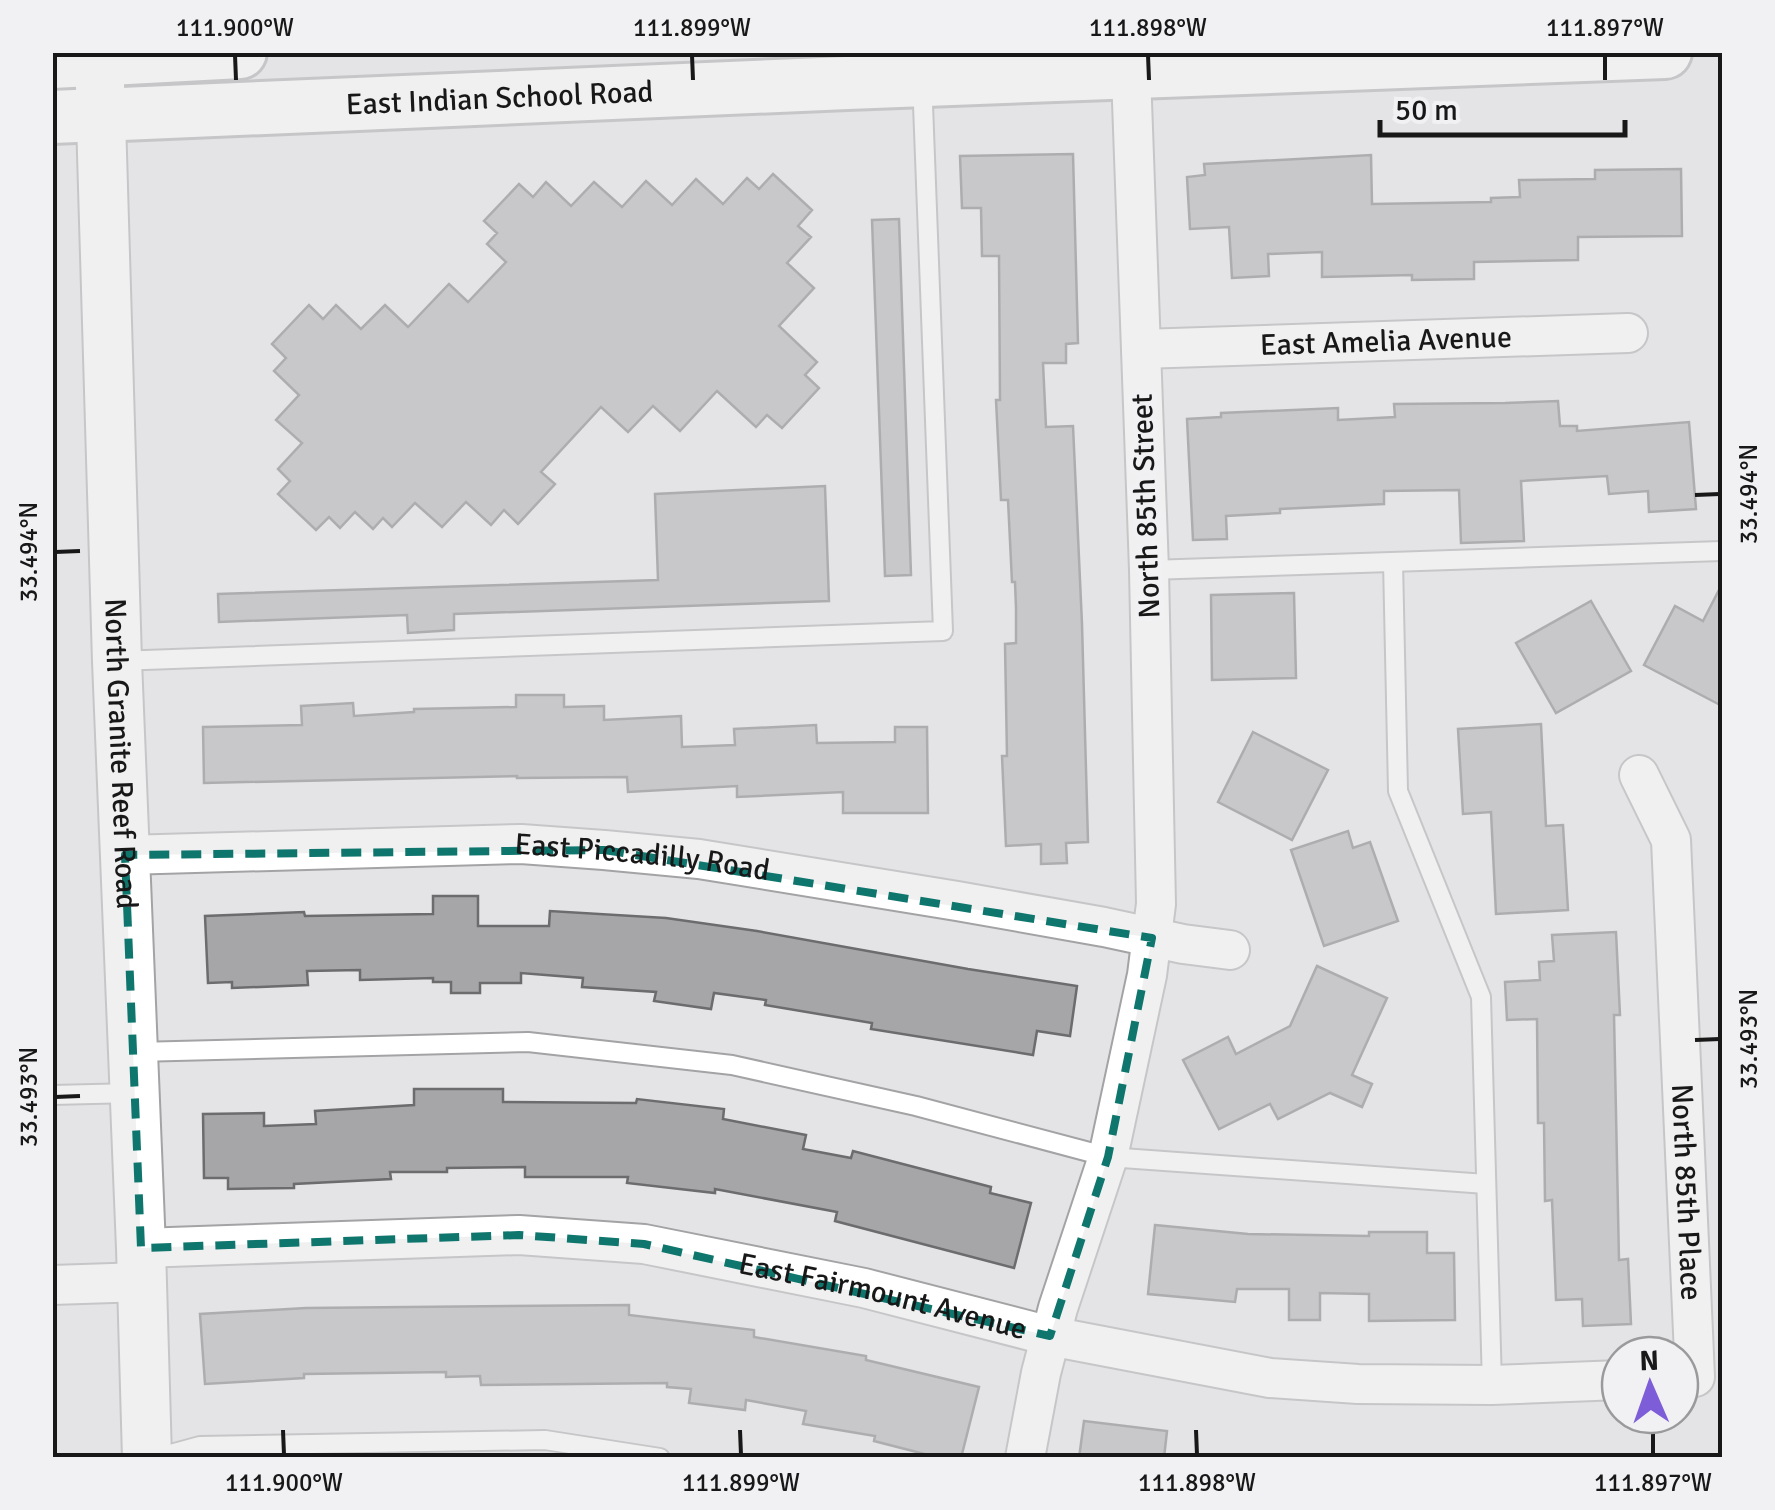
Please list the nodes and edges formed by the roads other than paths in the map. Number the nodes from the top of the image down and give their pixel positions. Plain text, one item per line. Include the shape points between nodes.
1 (240, 52) edge
2 (1664, 52) edge
3 (83, 58) edge
4 (921, 67) edge
5 (1132, 74) junction
6 (77, 115) edge
7 (1628, 333) dead end
8 (1141, 349) junction
9 (1722, 550) edge
10 (1393, 562) junction
11 (1149, 570) junction
12 (117, 661) junction
13 (1639, 775) dead end
14 (125, 855) junction
15 (1152, 938) junction
16 (1230, 950) dead end
17 (134, 1072) junction
18 (52, 1095) edge
19 (1108, 1157) junction
20 (1486, 1184) junction
21 (142, 1265) junction
22 (52, 1285) edge
23 (1697, 1335) edge
24 (1050, 1336) junction
25 (1600, 1381) edge
26 (1492, 1384) junction
27 (147, 1458) edge
28 (156, 1458) edge
29 (660, 1458) edge
30 (1025, 1458) edge

1 - 3 main road
2 - 5 main road, East Indian School Road
3 - 6 street, North Granite Reef Road
4 - 5 main road, East Indian School Road
4 - 6 main road, East Indian School Road
4 - 12 lane via 943,631
5 - 8 street, North 85th Street
6 - 12 street, North Granite Reef Road
7 - 8 street, East Amelia Avenue
8 - 11 street, North 85th Street
9 - 10 lane
10 - 11 lane
10 - 20 lane via 1398,791 1481,996
11 - 15 street, North 85th Street
12 - 14 street, North Granite Reef Road
13 - 23 street, North 85th Place via 1671,840
14 - 15 street, East Piccadilly Road via 521,844 604,850 699,859
14 - 17 street, North Granite Reef Road
15 - 16 street
15 - 19 street, North 85th Street
17 - 18 lane
17 - 19 lane via 528,1042 732,1064
17 - 21 street, North Granite Reef Road
19 - 20 lane
19 - 24 street, North 85th Street
20 - 26 lane
21 - 22 street, East Fairmount Avenue
21 - 24 street, East Fairmount Avenue via 519,1236 644,1244 864,1288
21 - 27 street, North Granite Reef Road
24 - 26 street, East Fairmount Avenue via 1270,1378
24 - 30 street, North 85th Street
25 - 26 street, East Fairmount Avenue
28 - 29 lane via 200,1446 545,1440

